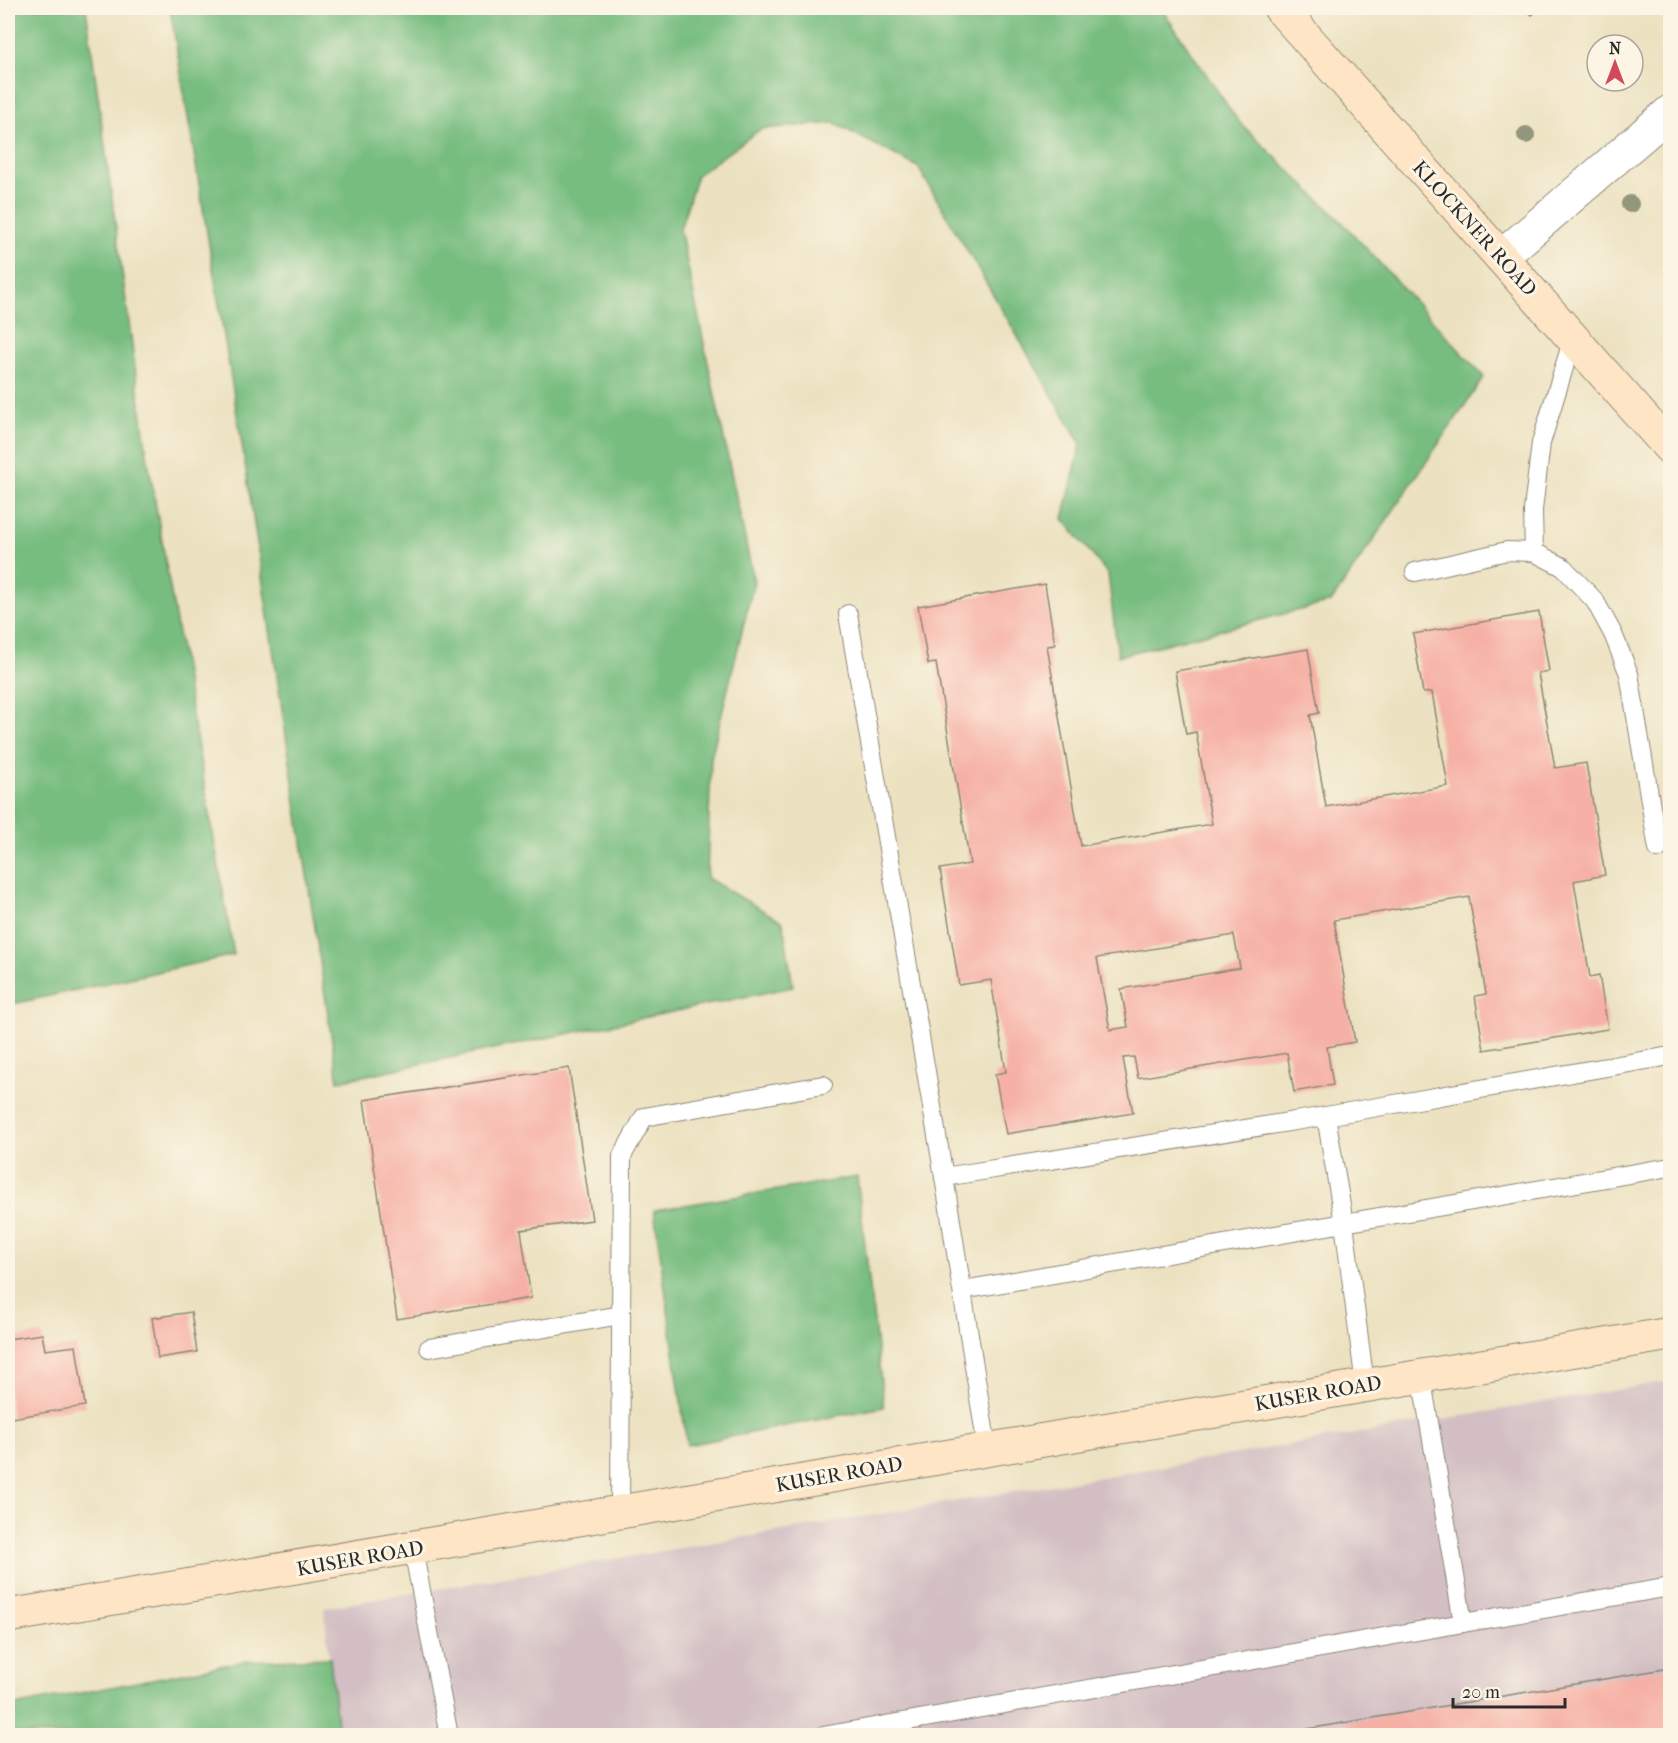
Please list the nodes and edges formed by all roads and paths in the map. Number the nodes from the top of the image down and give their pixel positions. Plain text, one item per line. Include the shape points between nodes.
1 (1280, 8) edge
2 (1671, 112) edge
3 (1501, 257) junction
4 (1573, 338) junction
5 (1671, 448) edge
6 (1534, 552) junction
7 (1415, 572) dead end
8 (848, 614) dead end
9 (1658, 849) dead end
10 (1671, 1056) edge
11 (823, 1085) dead end
12 (1326, 1116) junction
13 (1671, 1167) edge
14 (944, 1177) junction
15 (1344, 1223) junction
16 (963, 1290) junction
17 (621, 1316) junction
18 (1671, 1334) edge
19 (429, 1348) dead end
20 (1422, 1375) junction
21 (1365, 1385) junction
22 (987, 1448) junction
23 (620, 1512) junction
24 (413, 1549) junction
25 (1671, 1587) edge
26 (8, 1616) edge
27 (1462, 1623) junction
28 (449, 1736) edge
29 (823, 1736) edge

1 - 3 street, KLOCKNER ROAD
2 - 3 street
3 - 4 street, KLOCKNER ROAD
4 - 5 street, KLOCKNER ROAD
4 - 6 lane via 1541,443 1533,510
6 - 7 lane via 1507,551
6 - 9 lane via 1563,567 1595,601 1613,634 1629,674
8 - 14 lane
10 - 12 lane
11 - 17 lane via 644,1117 622,1156
12 - 14 lane
12 - 15 lane
13 - 15 lane
14 - 16 lane
15 - 16 lane
15 - 21 lane
16 - 22 lane
17 - 19 lane
17 - 23 lane
18 - 20 street, KUSER ROAD
20 - 21 street, KUSER ROAD
20 - 27 lane
21 - 22 street, KUSER ROAD
22 - 23 street, KUSER ROAD
23 - 24 street, KUSER ROAD
24 - 26 street, KUSER ROAD
24 - 28 lane
25 - 27 lane
27 - 29 lane

